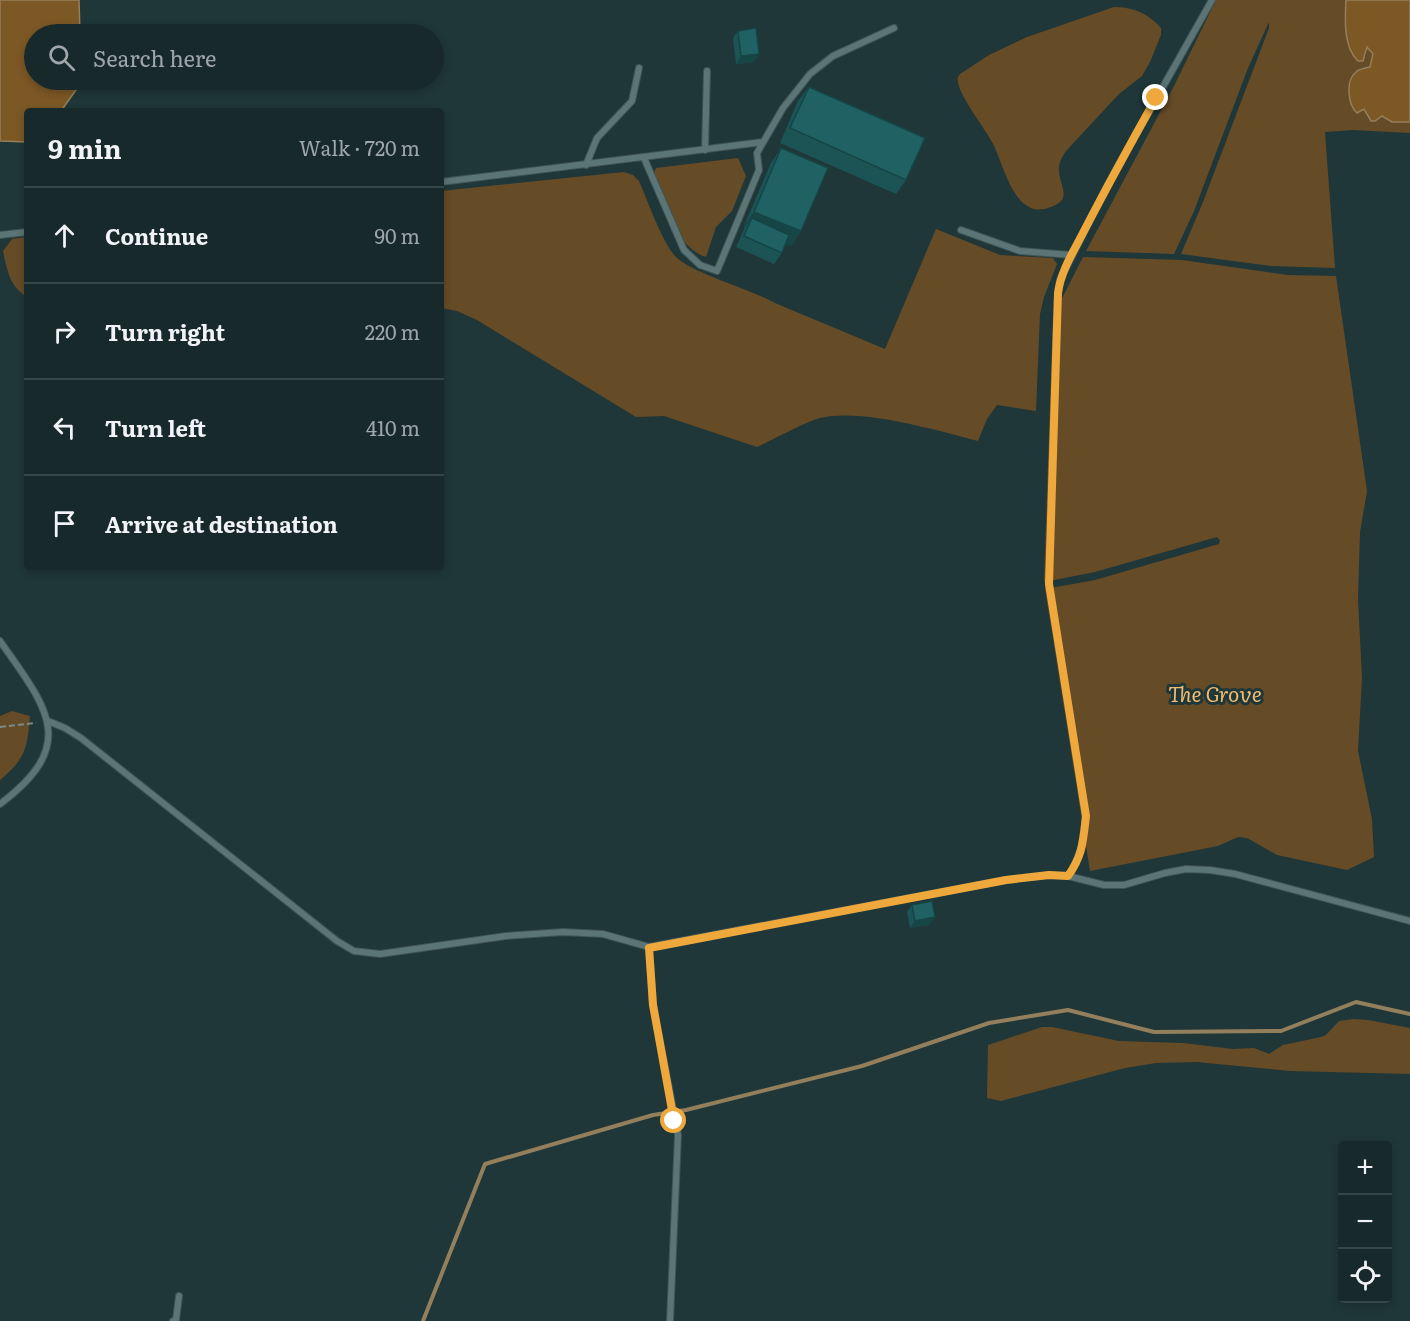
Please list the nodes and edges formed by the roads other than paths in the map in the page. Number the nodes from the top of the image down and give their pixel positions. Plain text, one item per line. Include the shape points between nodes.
1 (1212, 0) edge
2 (894, 28) dead end
3 (639, 68) dead end
4 (707, 71) dead end
5 (763, 142) junction
6 (705, 150) junction
7 (644, 158) junction
8 (586, 165) junction
9 (444, 182) edge
10 (961, 230) dead end
11 (24, 232) edge
12 (0, 236) edge
13 (1071, 255) junction
14 (0, 641) edge
15 (48, 721) junction
16 (0, 804) edge
17 (1068, 876) junction
18 (1410, 921) edge
19 (649, 948) junction
20 (178, 1296) dead end
21 (173, 1321) edge
22 (670, 1321) edge

1 - 13 lane
2 - 5 lane via 833,56 810,74
3 - 8 lane via 632,101 597,138
4 - 6 lane
5 - 6 lane
5 - 7 lane via 757,153 759,170 717,271 700,265 684,250
6 - 7 lane
7 - 8 lane
8 - 9 lane
10 - 13 lane via 1020,251
11 - 12 lane
13 - 17 lane via 1058,293 1049,584 1086,816 1083,848
14 - 15 lane via 32,686
15 - 16 lane via 50,736 43,759
15 - 19 lane via 81,738 306,918 354,951 380,954 506,936 571,932 603,934
17 - 18 lane via 1104,885 1124,885 1186,868 1210,870
17 - 19 lane via 1006,880
19 - 22 lane via 653,1005 678,1135
20 - 21 lane via 178,1313

